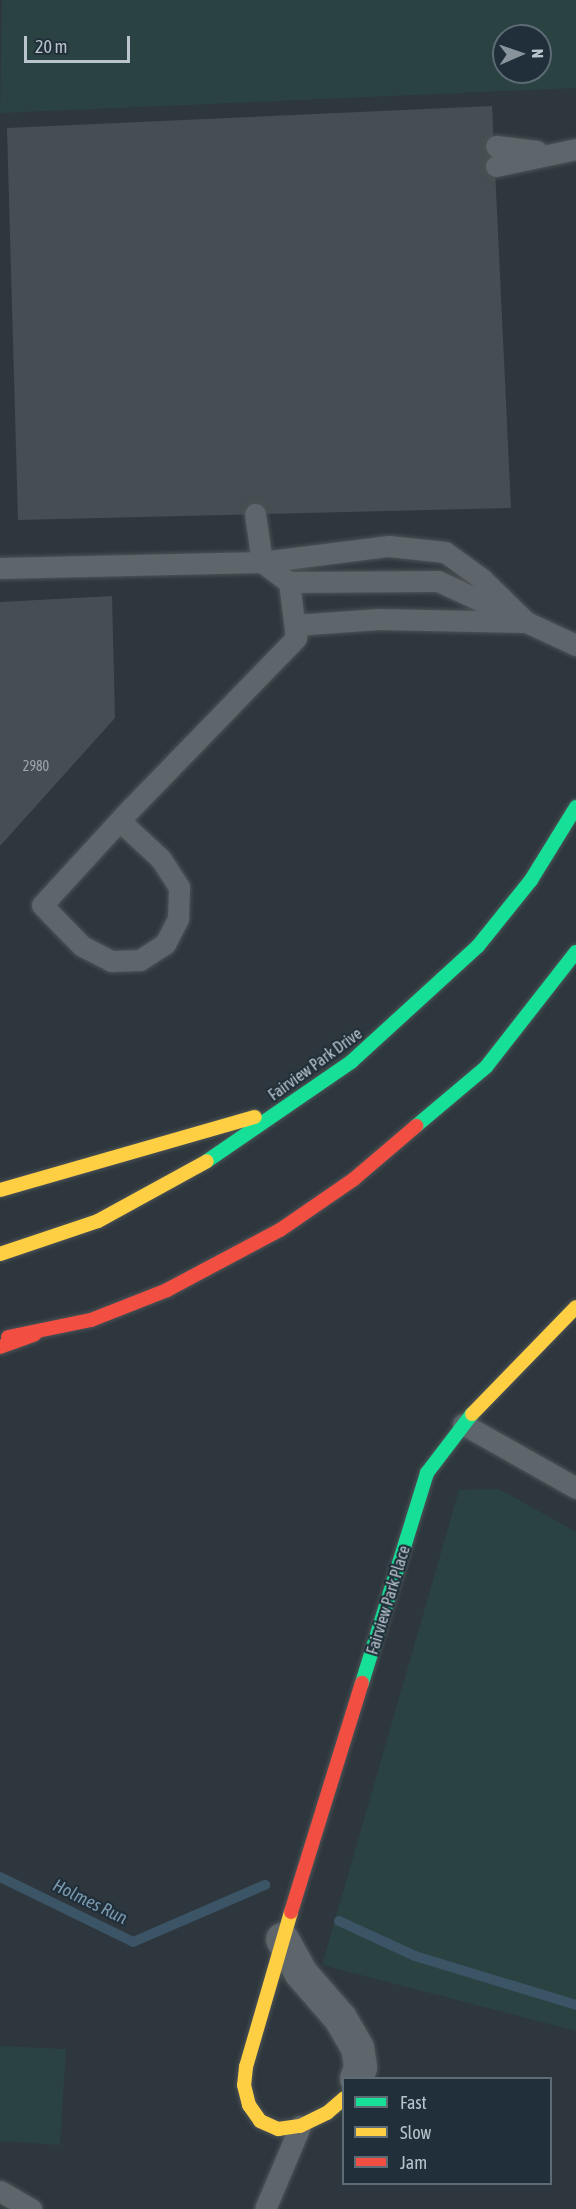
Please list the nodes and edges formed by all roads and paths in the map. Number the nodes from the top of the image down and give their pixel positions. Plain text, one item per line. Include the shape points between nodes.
1 (576, 149) edge
2 (496, 156) dead end
3 (255, 514) dead end
4 (262, 562) junction
5 (0, 568) edge
6 (289, 582) junction
7 (526, 622) junction
8 (295, 625) junction
9 (576, 645) edge
10 (576, 807) edge
11 (120, 821) junction
12 (576, 952) edge
13 (282, 1108) junction
14 (0, 1190) edge
15 (0, 1254) edge
16 (576, 1307) edge
17 (35, 1334) junction
18 (0, 1338) edge
19 (0, 1347) edge
20 (462, 1424) junction
21 (576, 1488) edge
22 (282, 1939) junction
23 (357, 2077) edge
24 (342, 2102) edge
25 (335, 2118) edge
26 (300, 2126) junction
27 (0, 2192) edge
28 (31, 2209) edge
29 (265, 2209) edge

1 - 2 lane
3 - 4 lane
4 - 5 lane
4 - 6 lane
4 - 7 lane via 389,546 445,552 482,579
6 - 7 lane via 438,581
6 - 8 lane
7 - 8 lane via 379,620
7 - 9 lane
8 - 11 lane via 296,638
10 - 13 main road, Fairview Park Drive via 531,880 478,946 351,1062
11 - 11 lane via 160,859 179,887 178,918 165,944 140,960 111,961 82,946 42,905
12 - 17 main road via 486,1067 354,1179 280,1230 176,1286 91,1320
13 - 14 main road
13 - 15 main road, Fairview Park Drive via 190,1173 98,1221
16 - 20 main road, Fairview Park Place
17 - 18 main road
17 - 19 main road
20 - 21 lane
20 - 22 main road, Fairview Park Place via 428,1473
22 - 23 street via 300,1972 340,2018 357,2047 360,2067
22 - 26 main road, Fairview Park Place via 244,2085 249,2105 260,2121 278,2129
24 - 25 main road, Fairview Park Place
25 - 26 main road, Fairview Park Place
26 - 29 lane
27 - 28 lane

